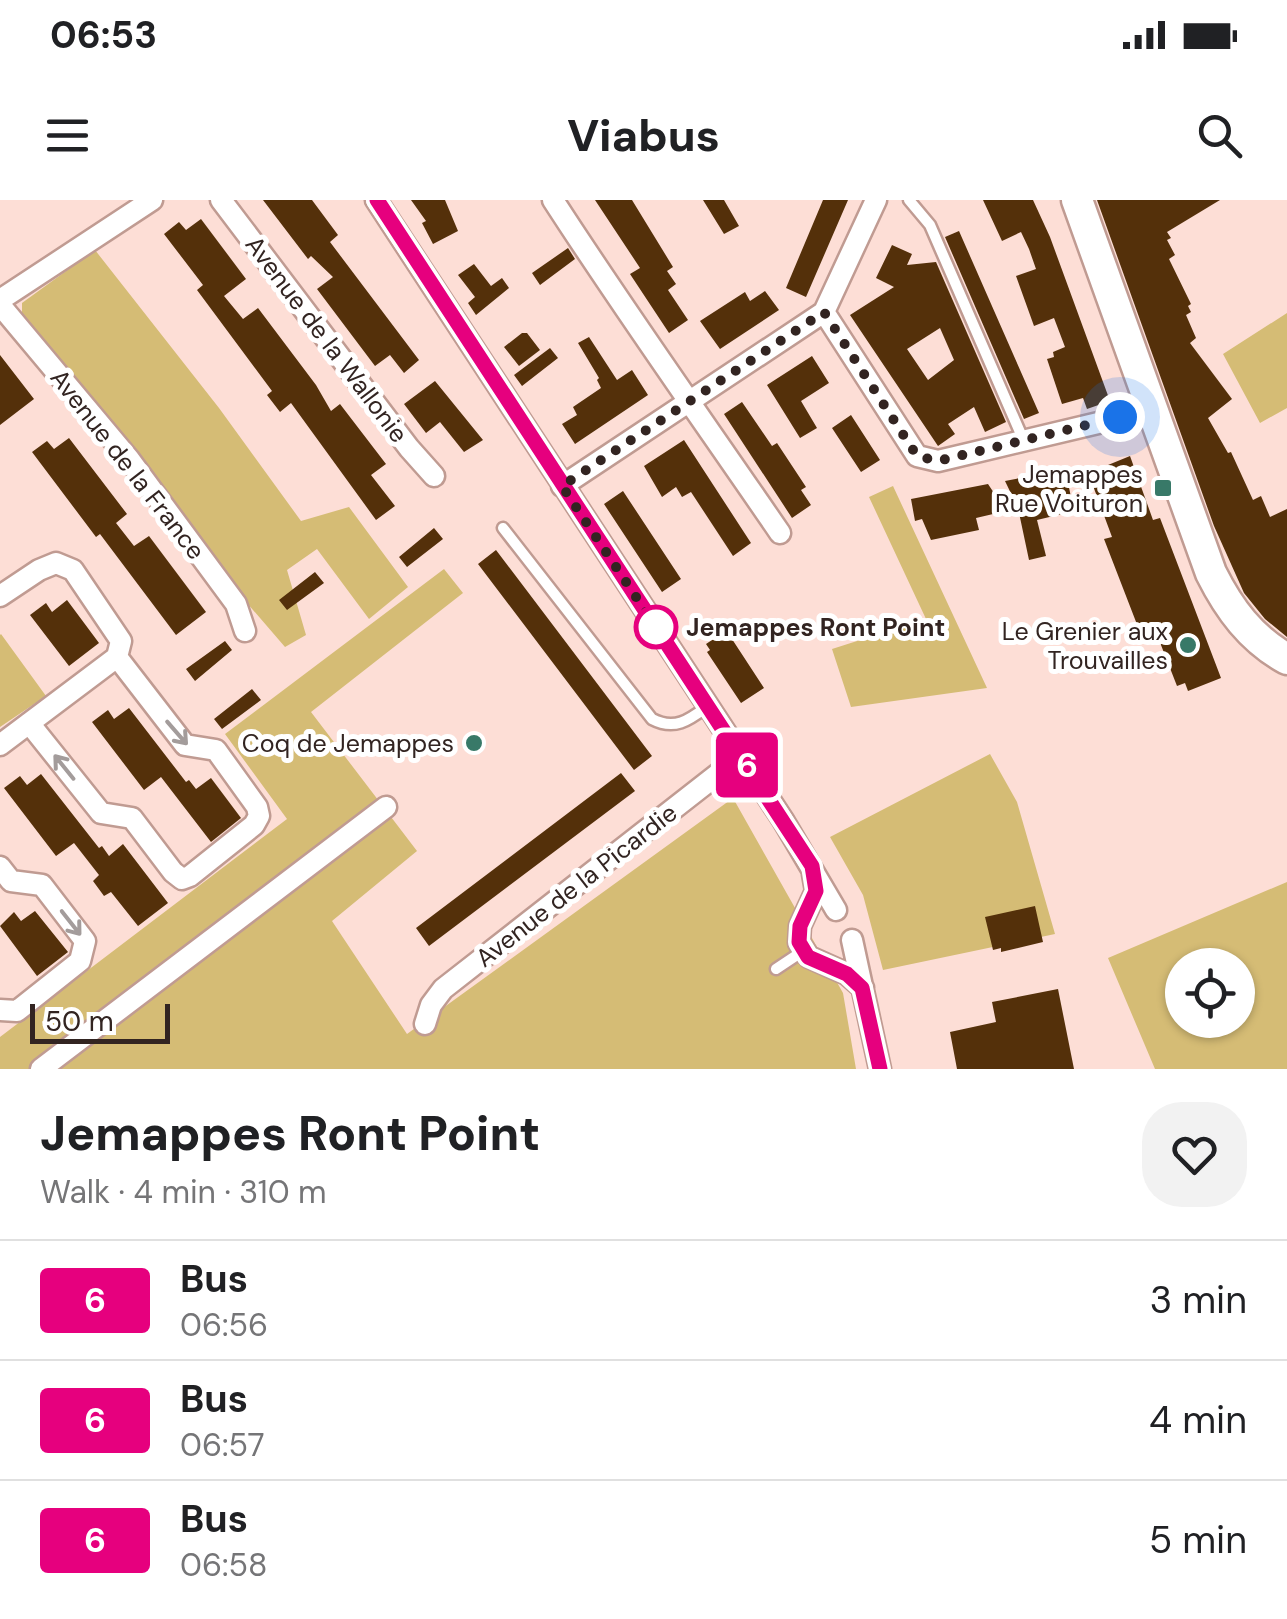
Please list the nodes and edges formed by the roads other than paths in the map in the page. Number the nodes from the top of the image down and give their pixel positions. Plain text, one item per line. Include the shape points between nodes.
1 (152, 200) edge
2 (221, 200) edge
3 (376, 200) edge
4 (553, 200) edge
5 (876, 200) edge
6 (909, 200) edge
7 (1077, 200) edge
8 (0, 302) edge
9 (824, 312) junction
10 (690, 401) junction
11 (1153, 410) junction
12 (1022, 438) junction
13 (434, 476) dead end
14 (562, 486) junction
15 (503, 528) dead end
16 (780, 533) dead end
17 (0, 596) edge
18 (245, 631) dead end
19 (117, 656) junction
20 (1287, 659) edge
21 (708, 706) junction
22 (28, 723) junction
23 (0, 745) edge
24 (741, 756) junction
25 (386, 807) dead end
26 (812, 866) junction
27 (0, 867) edge
28 (836, 910) junction
29 (804, 918) junction
30 (852, 940) junction
31 (803, 950) junction
32 (825, 963) junction
33 (776, 969) dead end
34 (862, 988) junction
35 (0, 1010) edge
36 (424, 1024) dead end
37 (42, 1069) edge
38 (880, 1069) edge

1 - 8 street
2 - 13 street, Avenue de la Wallonie
3 - 14 street
4 - 10 street
5 - 9 street
6 - 12 lane via 930,225
7 - 11 street
8 - 18 street, Avenue de la France via 129,459 236,604
9 - 10 street
9 - 12 street via 917,456 938,461
10 - 14 street
10 - 16 street
11 - 12 street
11 - 20 street via 1224,599 1252,633
14 - 21 street
15 - 21 lane via 652,719 665,726 684,723
17 - 19 street via 56,564 74,570 122,641
19 - 22 street
19 -> 22 street via 185,746 216,750 257,807 254,825 190,876 173,872 132,818 101,813
21 - 24 street
22 - 23 street
24 - 26 street
24 - 36 street, Avenue de la Picardie via 442,989
25 - 37 street
26 - 28 street
26 - 29 street via 816,891
27 -> 35 street via 11,881 42,885 85,942 80,961 17,1010
28 - 29 street via 819,909
28 - 30 street via 850,923
29 - 31 street via 798,934
30 - 32 street via 846,954
30 - 34 street
31 - 32 street
31 - 33 lane
32 - 34 street
34 - 38 street

